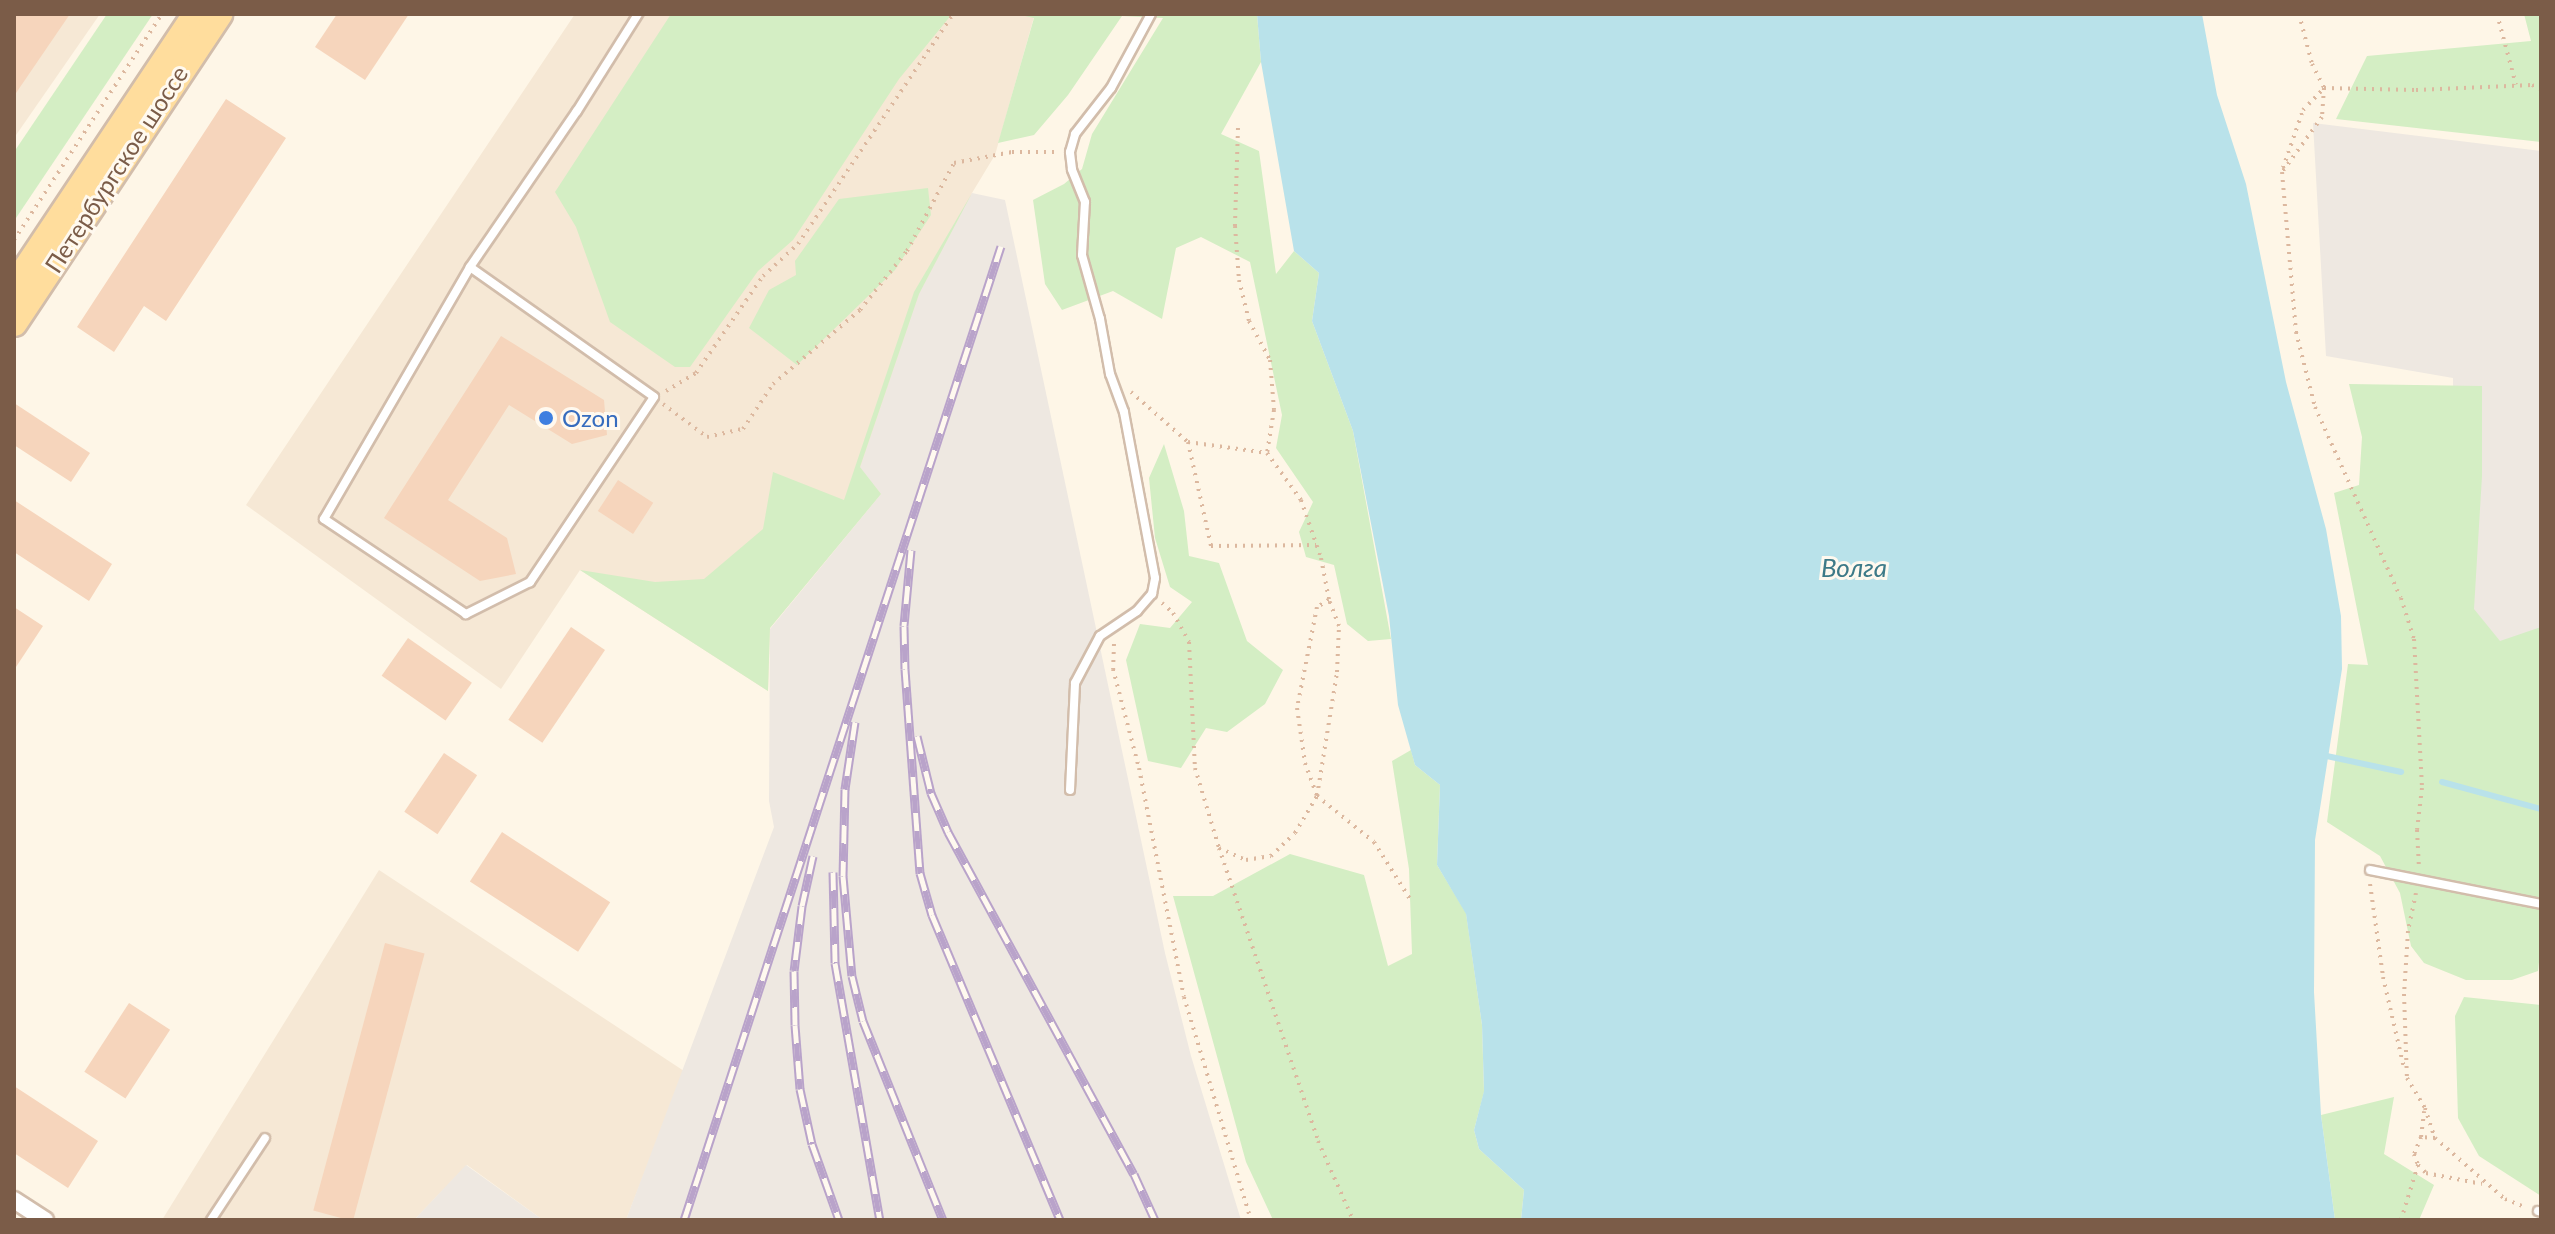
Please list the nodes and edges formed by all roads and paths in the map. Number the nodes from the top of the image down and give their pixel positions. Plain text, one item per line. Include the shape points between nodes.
1 (162, 14) edge
2 (196, 14) edge
3 (219, 14) edge
4 (638, 14) edge
5 (953, 14) edge
6 (1151, 14) edge
7 (2299, 14) edge
8 (2497, 14) edge
9 (2517, 86) junction
10 (2324, 88) junction
11 (2541, 89) edge
12 (1238, 128) dead end
13 (1070, 152) junction
14 (2282, 172) junction
15 (14, 240) edge
16 (470, 267) junction
17 (14, 287) edge
18 (14, 323) edge
19 (1110, 374) junction
20 (654, 397) junction
21 (1188, 442) junction
22 (1267, 453) junction
23 (1316, 545) junction
24 (1152, 594) junction
25 (1329, 600) junction
26 (1122, 621) junction
27 (1070, 790) dead end
28 (1317, 796) junction
29 (1219, 848) junction
30 (2370, 870) joint
31 (2420, 880) junction
32 (1410, 899) dead end
33 (2541, 904) edge
34 (2407, 1078) junction
35 (2425, 1108) junction
36 (2421, 1137) junction
37 (265, 1138) dead end
38 (2435, 1138) junction
39 (2418, 1165) junction
40 (2486, 1185) junction
41 (14, 1200) edge
42 (2540, 1212) edge
43 (45, 1220) edge
44 (211, 1220) edge
45 (1251, 1220) edge
46 (1353, 1220) edge
47 (2401, 1220) edge

1 - 15 path
2 - 17 main road, Петербургское шоссе
3 - 18 main road, Петербургское шоссе
4 - 16 lane
5 - 20 path via 798,244 763,276 696,373
6 - 13 lane via 1111,88 1075,134
7 - 10 path via 2298,24
8 - 9 path
9 - 10 path
9 - 11 path
10 - 14 path via 2303,110
10 - 14 path via 2322,117
12 - 22 path via 1239,280 1249,321 1270,360 1274,410
13 - 19 lane via 1085,202 1082,255
13 - 20 path via 1012,152 954,163 907,251 860,310 773,384 743,429 707,437
14 - 31 path via 2296,332 2315,407 2401,598 2414,639 2422,788 2417,830
16 - 20 lane
16 - 20 lane via 324,519 466,614 530,582
19 - 21 path
19 - 24 lane via 1124,412 1155,578
21 - 22 path
21 - 23 path via 1211,546
22 - 23 path via 1301,500
23 - 25 path
24 - 26 lane
24 - 29 path via 1173,613 1189,642 1195,768
25 - 28 path via 1339,626 1337,672
25 - 28 path via 1317,607 1297,708 1305,763
26 - 27 lane via 1100,636 1075,683
26 - 45 path via 1114,638 1113,669 1139,768 1184,997
28 - 29 path via 1295,833 1271,856 1246,860
28 - 32 path via 1374,842
29 - 46 path via 1318,1141
30 - 31 lane
30 - 34 path via 2383,977
31 - 33 lane
31 - 34 path via 2408,931
34 - 35 path
35 - 36 path
35 - 38 path
36 - 38 path
36 - 39 path via 2414,1154
37 - 44 lane
38 - 40 path
39 - 40 path via 2426,1173
39 - 47 path
40 - 42 path via 2505,1199
41 - 43 street

